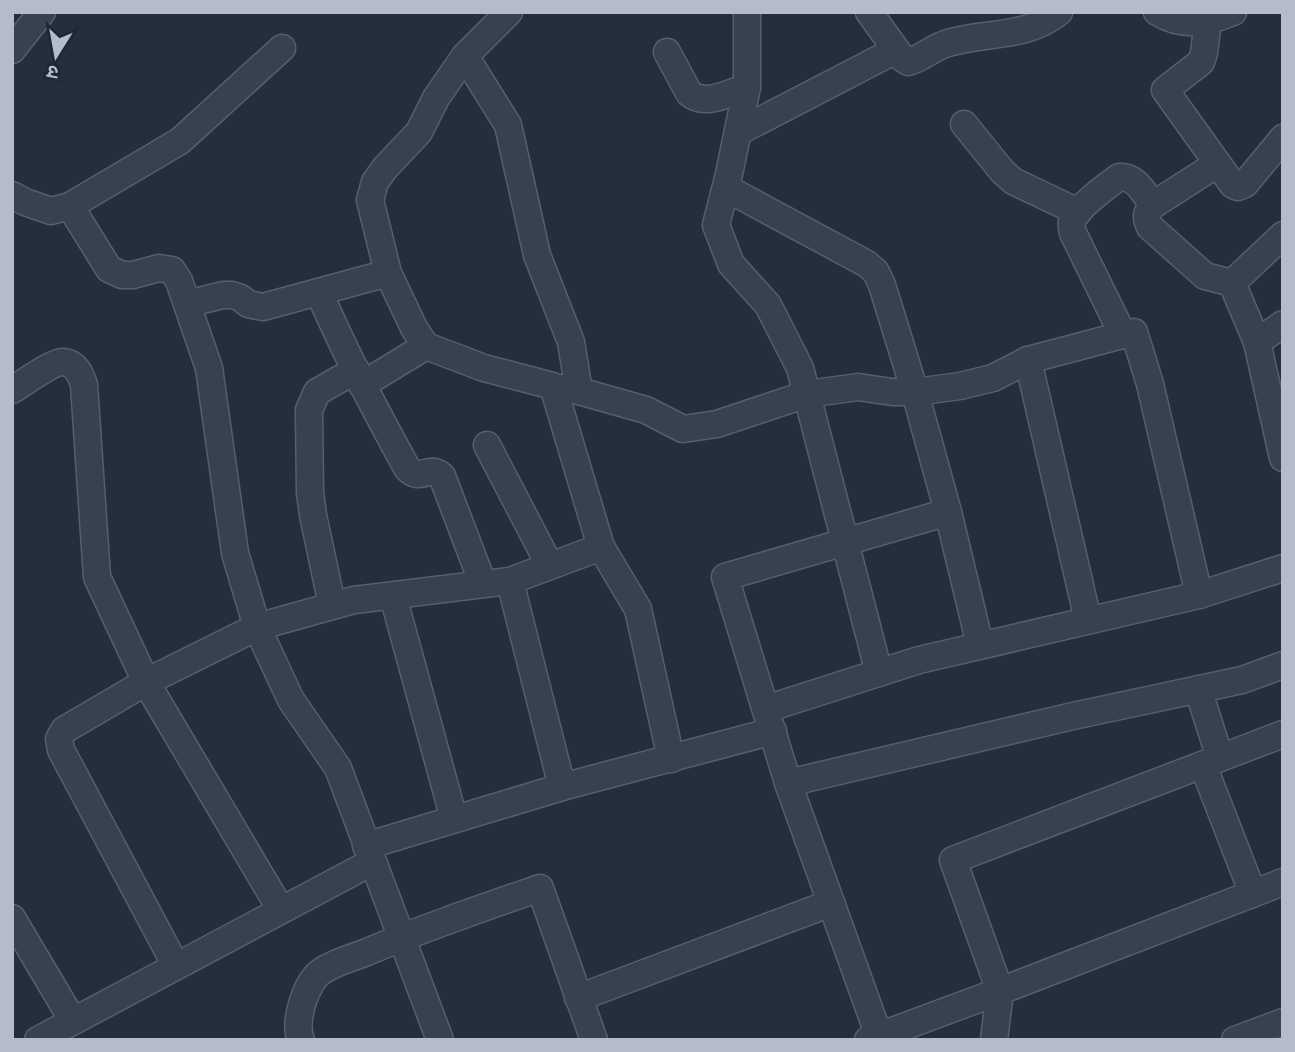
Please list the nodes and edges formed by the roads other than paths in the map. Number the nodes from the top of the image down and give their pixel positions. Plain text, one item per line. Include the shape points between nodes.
1 (42, 12) edge
2 (509, 12) edge
3 (747, 12) edge
4 (869, 12) edge
5 (1059, 12) edge
6 (1157, 12) edge
7 (1221, 16) edge
8 (282, 47) dead end
9 (12, 50) edge
10 (896, 50) junction
11 (667, 51) dead end
12 (465, 56) junction
13 (747, 87) junction
14 (964, 124) dead end
15 (738, 132) junction
16 (1283, 138) edge
17 (1217, 164) junction
18 (726, 188) junction
19 (12, 195) edge
20 (1153, 205) junction
21 (70, 206) junction
22 (1078, 212) junction
23 (1283, 235) edge
24 (388, 273) junction
25 (1232, 283) junction
26 (319, 292) junction
27 (187, 304) junction
28 (1283, 324) edge
29 (1123, 335) junction
30 (1257, 342) junction
31 (426, 346) junction
32 (1028, 360) junction
33 (359, 378) junction
34 (553, 387) junction
35 (12, 390) edge
36 (579, 391) junction
37 (915, 392) junction
38 (807, 394) junction
39 (487, 445) dead end
40 (1283, 458) edge
41 (948, 512) junction
42 (845, 542) junction
43 (601, 547) junction
44 (550, 566) junction
45 (1283, 568) edge
46 (510, 581) junction
47 (483, 584) junction
48 (1199, 595) junction
49 (393, 596) junction
50 (332, 605) junction
51 (1088, 620) junction
52 (257, 627) junction
53 (979, 645) junction
54 (1283, 665) edge
55 (879, 673) junction
56 (146, 682) junction
57 (1198, 689) junction
58 (769, 720) junction
59 (1283, 734) edge
60 (671, 759) junction
61 (1212, 762) junction
62 (788, 783) junction
63 (562, 787) junction
64 (454, 819) junction
65 (369, 854) junction
66 (1283, 883) edge
67 (1253, 894) junction
68 (831, 903) junction
69 (281, 910) junction
70 (12, 918) edge
71 (401, 937) junction
72 (176, 966) junction
73 (1000, 991) junction
74 (578, 998) junction
75 (73, 1021) junction
76 (1283, 1022) edge
77 (296, 1038) edge
78 (874, 1038) edge
79 (38, 1040) edge
80 (440, 1040) edge
81 (594, 1040) edge
82 (994, 1040) edge
83 (1235, 1040) edge

1 - 9 street
2 - 12 street
3 - 13 street
4 - 10 street
5 - 10 street via 1024,30 943,45 915,61 908,62
6 - 7 street via 1177,22 1192,23
7 - 17 street via 1201,62 1165,90
8 - 21 street via 180,141
10 - 15 street
11 - 13 street via 695,98 705,100
12 - 24 street via 419,132 375,182 370,200
12 - 36 street via 508,125 537,256 571,342
13 - 15 street
14 - 22 street via 1013,181
15 - 18 street
16 - 17 street via 1238,187
17 - 20 street
18 - 37 street via 876,272
18 - 38 street via 716,225 731,264 768,304 800,368
19 - 21 street via 51,211
20 - 22 street via 1134,180 1119,177
20 - 25 street via 1146,218 1150,227 1205,275
21 - 27 street via 109,269 122,275 172,270
22 - 29 street via 1071,226 1073,233
23 - 25 street
24 - 26 street
24 - 31 street
25 - 30 street
26 - 27 street via 263,307 232,295
26 - 33 street
27 - 52 street via 209,368 235,554
28 - 30 street
29 - 32 street
29 - 48 street via 1134,332 1150,384
30 - 40 street
31 - 33 street
31 - 34 street
32 - 37 street via 993,378
32 - 51 street
33 - 47 street via 412,474 432,471 442,476
33 - 50 street via 317,392 309,410 310,493
34 - 36 street
34 - 43 street
35 - 56 street via 62,362 80,373 97,577
36 - 38 street via 646,410 683,429 717,424
37 - 38 street via 858,387
37 - 41 street
38 - 42 street
39 - 44 street
41 - 42 street
41 - 53 street
42 - 55 street
42 - 58 street via 725,577
43 - 44 street
43 - 60 street via 638,610
44 - 46 street
45 - 48 street
46 - 47 street
46 - 63 street
47 - 49 street
48 - 51 street
49 - 50 street
49 - 64 street
50 - 52 street
51 - 53 street
52 - 56 street
52 - 65 street via 291,699 338,768
53 - 55 street
54 - 57 street
55 - 58 street
56 - 69 street
56 - 72 street via 64,730 59,739
57 - 61 street
57 - 62 street
58 - 60 street
58 - 62 street
59 - 61 street
60 - 63 street
61 - 67 street
61 - 73 street via 953,860
62 - 68 street
63 - 64 street
64 - 65 street
65 - 69 street
65 - 71 street
66 - 67 street
67 - 73 street
68 - 74 street
68 - 78 street
69 - 72 street
70 - 75 street
71 - 74 street via 540,888
71 - 77 street via 320,972 307,989
71 - 80 street
72 - 75 street
73 - 78 street
73 - 82 street
74 - 81 street
75 - 79 street
76 - 83 street

